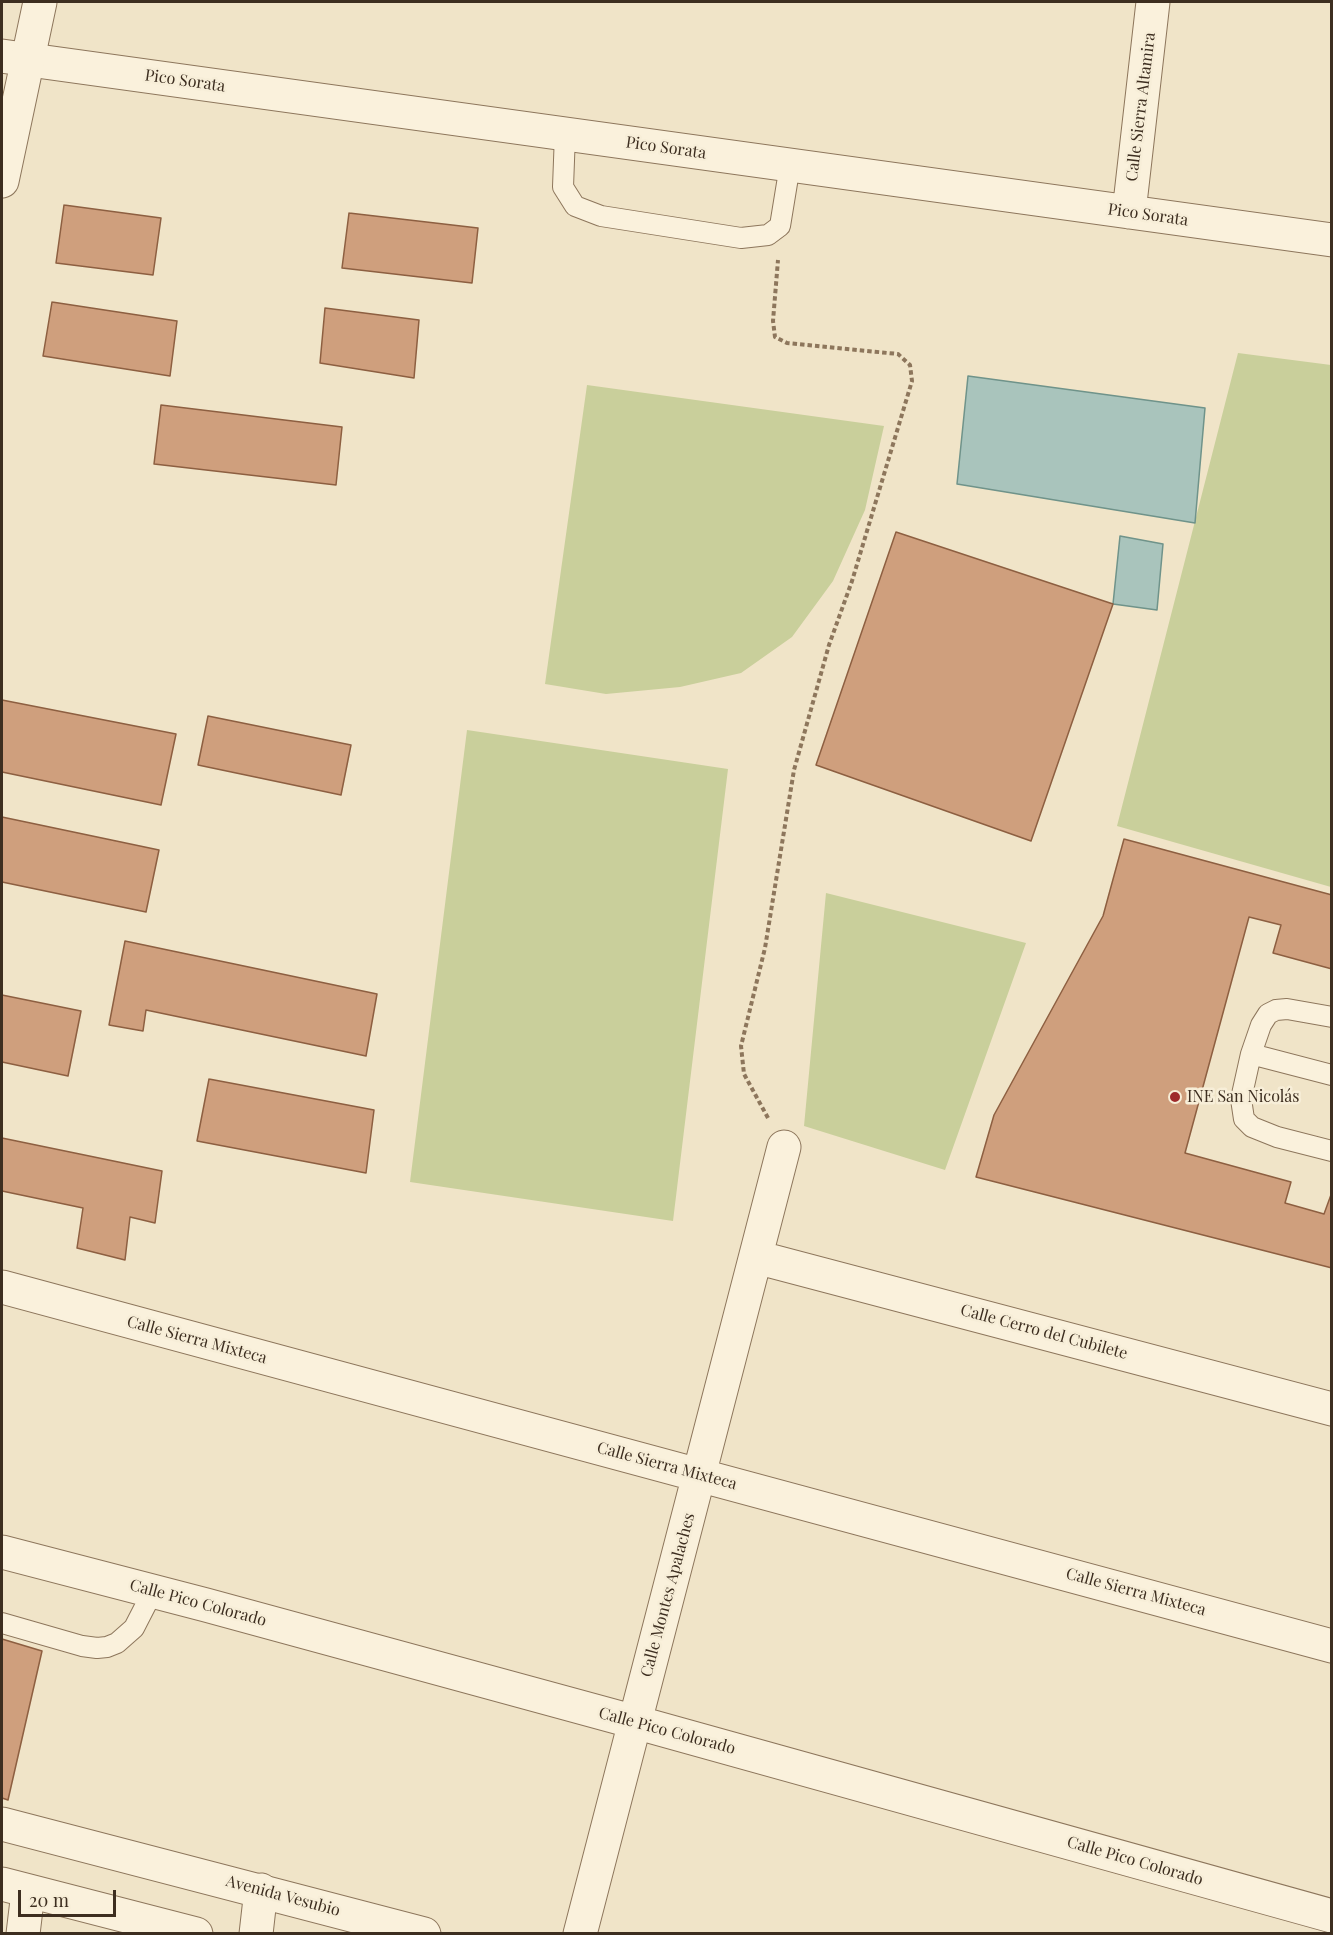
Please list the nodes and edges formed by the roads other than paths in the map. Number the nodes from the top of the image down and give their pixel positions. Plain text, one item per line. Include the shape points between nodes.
1 (40, 2) edge
2 (1154, 2) edge
3 (15, 58) edge
4 (565, 134) junction
5 (790, 165) junction
6 (2, 181) edge
7 (1129, 212) junction
8 (1332, 240) edge
9 (1332, 1017) edge
10 (1251, 1054) junction
11 (1332, 1075) edge
12 (784, 1148) road end
13 (1332, 1151) edge
14 (756, 1257) junction
15 (2, 1287) edge
16 (1332, 1409) edge
17 (699, 1475) junction
18 (2, 1552) edge
19 (153, 1591) junction
20 (2, 1623) edge
21 (1332, 1646) edge
22 (635, 1722) junction
23 (2, 1824) edge
24 (15, 1888) edge
25 (261, 1890) junction
26 (1332, 1916) edge
27 (23, 1934) edge
28 (196, 1934) edge
29 (256, 1934) edge
30 (424, 1934) edge
31 (580, 1934) edge

1 - 3 street
2 - 7 street, Calle Sierra Altamira
3 - 4 street, Pico Sorata
3 - 6 street
4 - 5 street, Pico Sorata
4 - 5 lane via 563,187 575,206 601,216 741,238 768,235 780,226
5 - 7 street, Pico Sorata
7 - 8 street, Pico Sorata
9 - 10 lane via 1276,1010 1261,1025
10 - 11 lane
10 - 13 lane via 1241,1099 1244,1119 1252,1127 1277,1137
12 - 14 street, Calle Montes Apalaches
14 - 16 street, Calle Cerro del Cubilete
14 - 17 street, Calle Montes Apalaches
15 - 17 street, Calle Sierra Mixteca
17 - 21 street, Calle Sierra Mixteca
17 - 22 street, Calle Montes Apalaches
18 - 19 street, Calle Pico Colorado
19 - 20 lane via 134,1628 107,1647 82,1646
19 - 22 street, Calle Pico Colorado
22 - 26 street, Calle Pico Colorado
22 - 31 street, Calle Montes Apalaches
23 - 25 street, Avenida Vesubio
24 - 27 street
24 - 28 street
25 - 29 street
25 - 30 street, Avenida Vesubio

